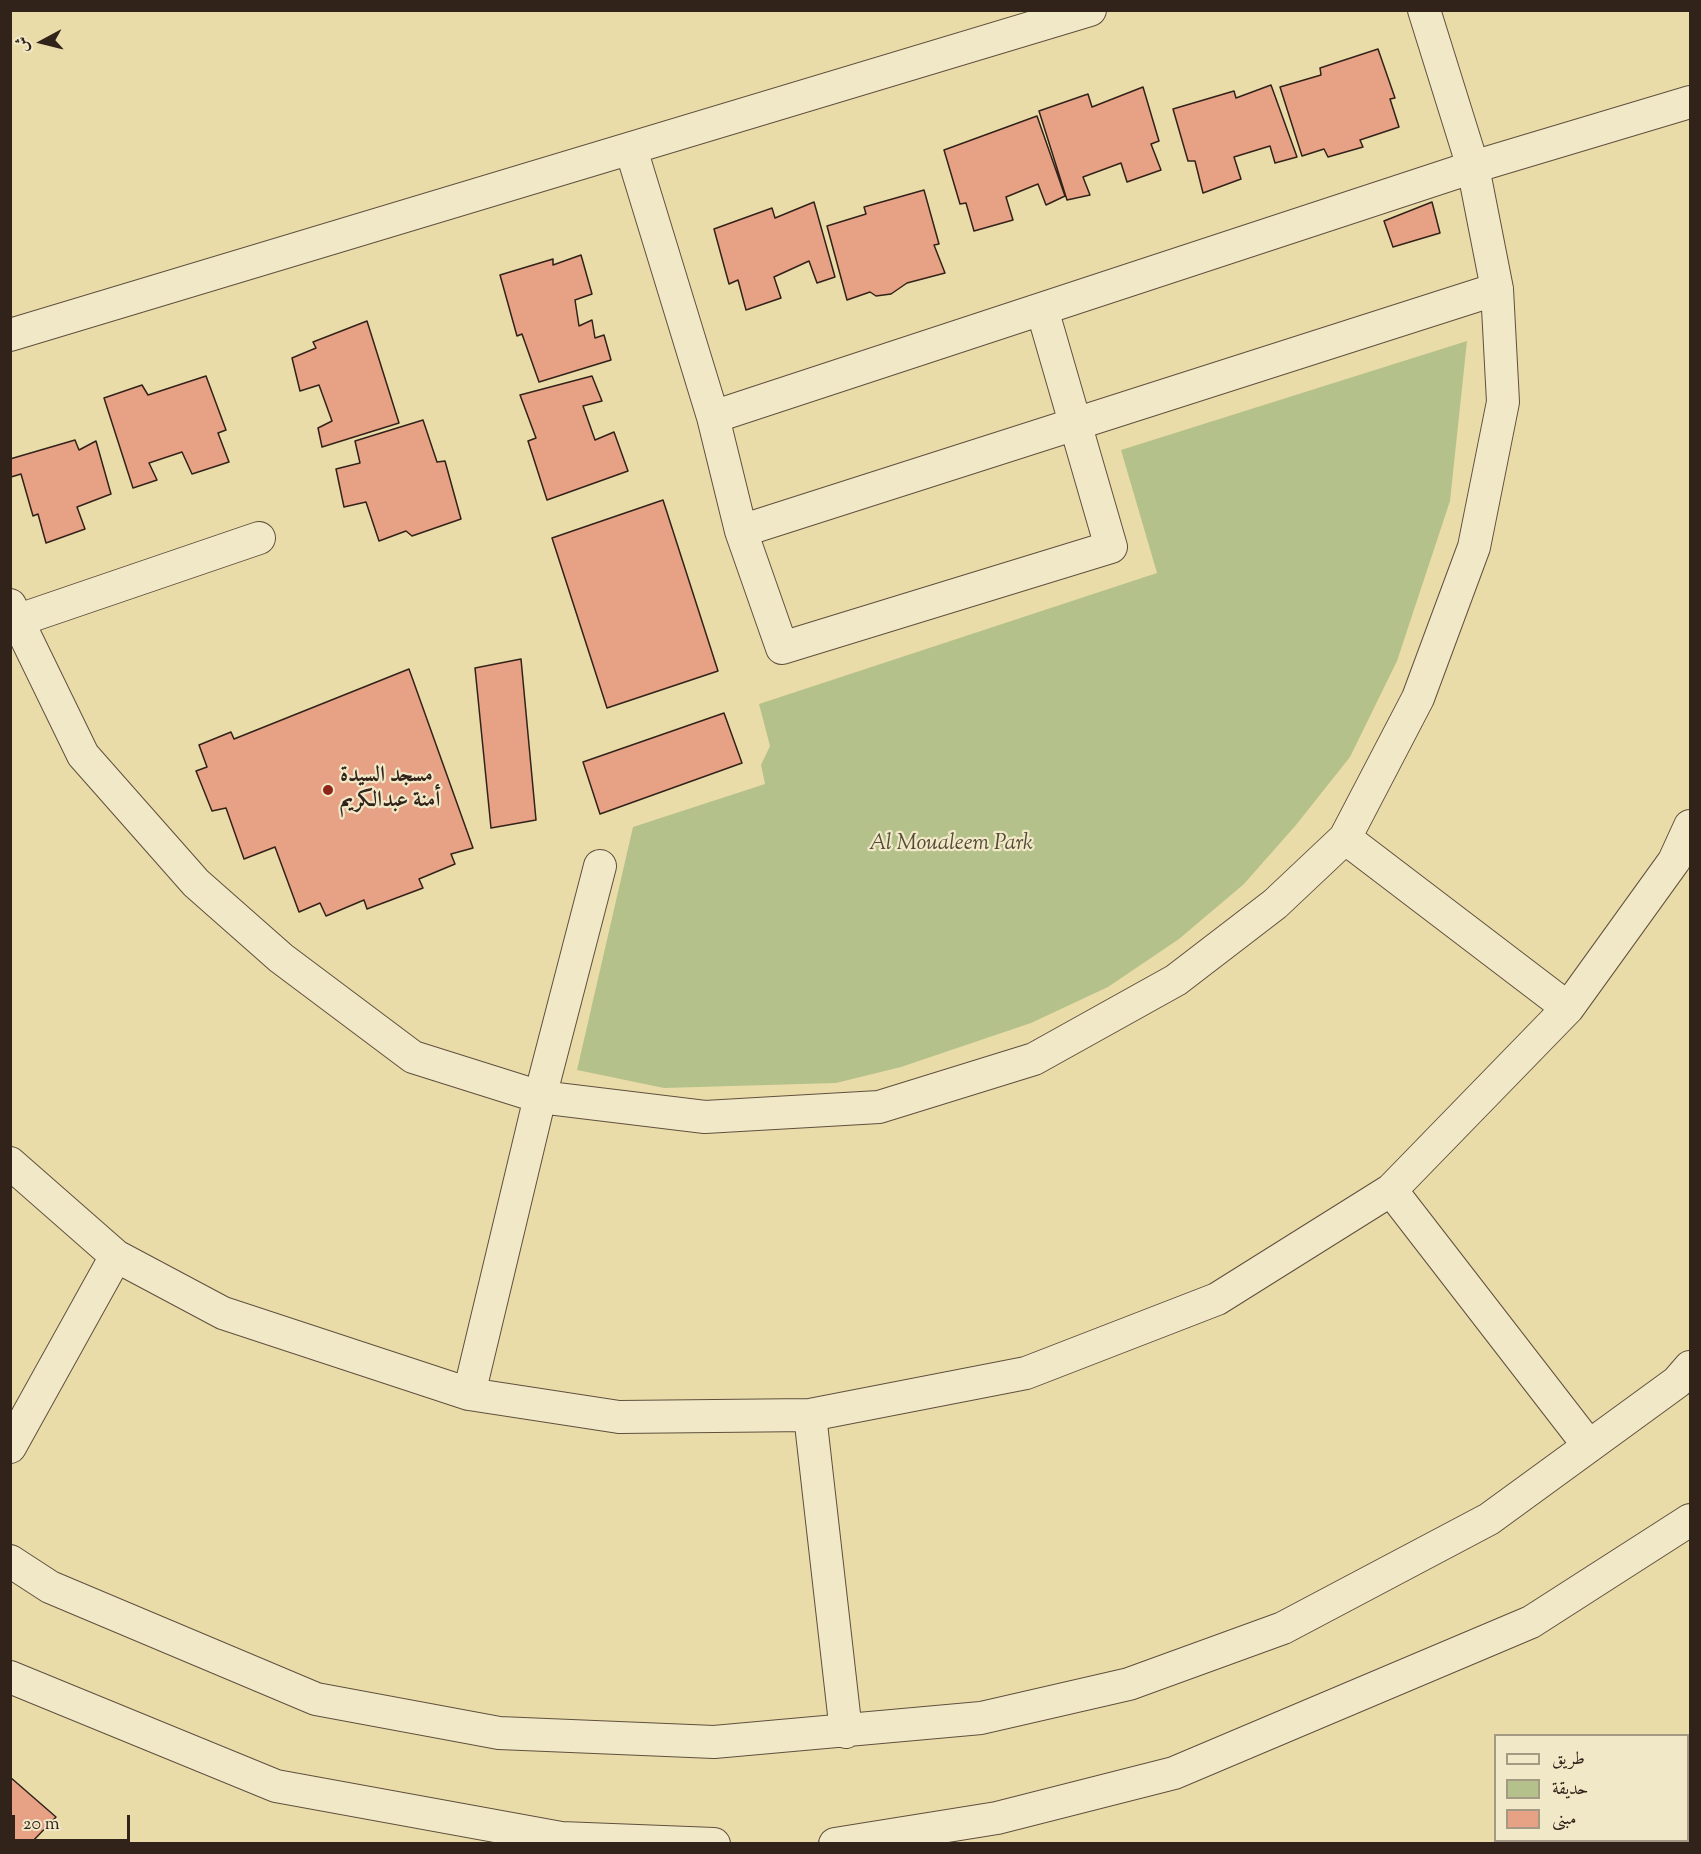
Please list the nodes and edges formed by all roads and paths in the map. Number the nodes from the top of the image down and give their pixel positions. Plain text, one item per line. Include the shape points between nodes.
1 (1090, 10) edge
2 (1424, 10) edge
3 (1009, 22) edge
4 (1690, 102) edge
5 (631, 149) junction
6 (1473, 167) junction
7 (1497, 289) junction
8 (1042, 309) junction
9 (10, 336) edge
10 (713, 417) junction
11 (1075, 424) junction
12 (741, 531) junction
13 (259, 538) dead end
14 (12, 617) edge
15 (1690, 826) edge
16 (1345, 838) junction
17 (600, 866) dead end
18 (1568, 1008) junction
19 (540, 1097) junction
20 (10, 1163) edge
21 (1390, 1190) junction
22 (116, 1256) junction
23 (1690, 1367) edge
24 (469, 1394) junction
25 (810, 1415) junction
26 (1589, 1446) junction
27 (10, 1447) edge
28 (1690, 1520) edge
29 (10, 1561) edge
30 (10, 1677) edge
31 (846, 1732) junction
32 (714, 1844) edge
33 (835, 1844) edge

1 - 3 street
2 - 6 street
3 - 5 street
4 - 6 street
5 - 9 street
5 - 10 street
6 - 7 street
6 - 8 street
7 - 11 street
7 - 16 street via 1503,402 1474,547 1418,698
8 - 10 street
8 - 11 street
10 - 12 street
11 - 12 street
11 - 12 street via 1111,547 782,648
13 - 14 street
14 - 19 street via 83,755 196,882 281,958 413,1057
15 - 18 street via 1674,861
16 - 18 street
16 - 19 street via 1275,904 1176,980 1034,1059 879,1107 705,1118
17 - 19 street
18 - 21 street
19 - 24 street
20 - 22 street
21 - 25 street via 1206,1304 1026,1373
21 - 26 street
22 - 24 street via 222,1313
22 - 27 street
23 - 26 street via 1677,1382
24 - 25 street via 619,1417
25 - 31 street
26 - 31 street via 1489,1519 1282,1628 1129,1684 981,1718
28 - 33 street via 1530,1622 1174,1773 997,1818
29 - 31 street via 50,1587 316,1699 499,1733 714,1742
30 - 32 street via 276,1786 561,1838

